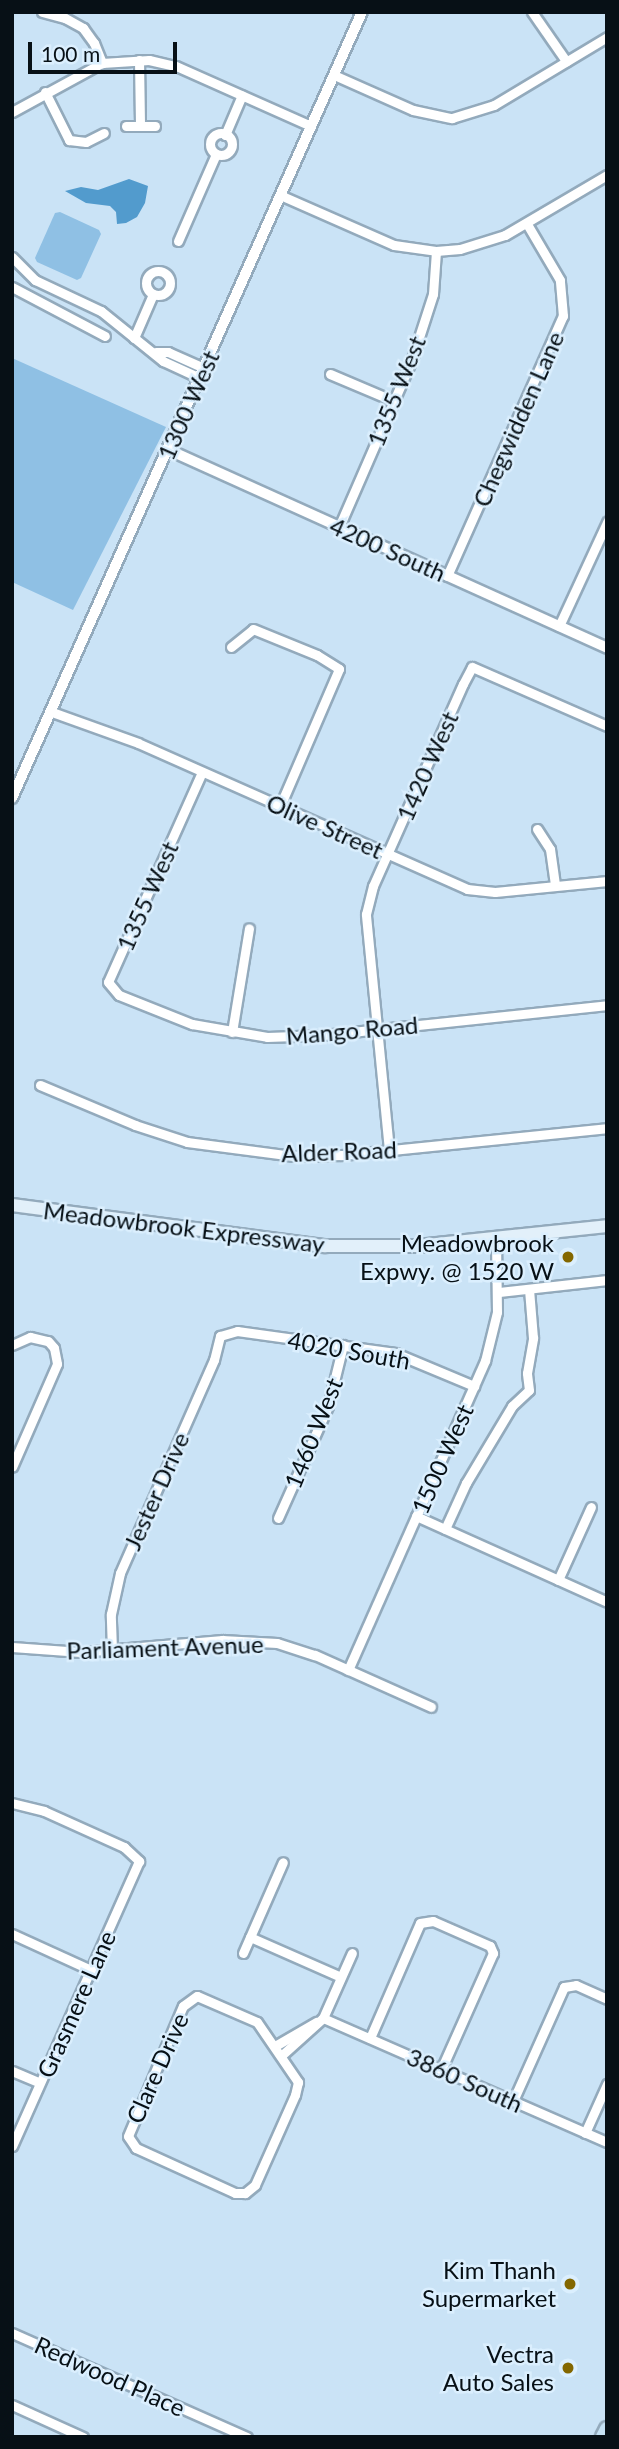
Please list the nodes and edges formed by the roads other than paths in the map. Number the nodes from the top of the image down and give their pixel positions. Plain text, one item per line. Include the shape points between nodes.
1 (42, 12) edge
2 (362, 12) edge
3 (532, 12) edge
4 (607, 37) edge
5 (139, 60) junction
6 (566, 61) junction
7 (102, 63) junction
8 (334, 75) junction
9 (45, 92) junction
10 (242, 95) junction
11 (14, 105) edge
12 (126, 126) dead end
13 (140, 126) junction
14 (155, 126) dead end
15 (311, 126) junction
16 (104, 133) dead end
17 (225, 135) junction
18 (216, 154) junction
19 (607, 175) edge
20 (280, 195) junction
21 (527, 224) junction
22 (178, 241) dead end
23 (436, 251) junction
24 (12, 257) edge
25 (12, 287) edge
26 (62, 292) junction
27 (153, 294) dead end
28 (55, 310) junction
29 (104, 336) dead end
30 (134, 338) junction
31 (202, 373) junction
32 (330, 374) dead end
33 (394, 401) junction
34 (169, 450) junction
35 (607, 522) edge
36 (339, 527) junction
37 (447, 576) junction
38 (559, 626) junction
39 (231, 647) dead end
40 (607, 648) edge
41 (52, 712) junction
42 (607, 726) edge
43 (202, 772) junction
44 (12, 798) edge
45 (280, 806) junction
46 (537, 829) dead end
47 (387, 854) junction
48 (607, 881) edge
49 (555, 886) junction
50 (249, 928) dead end
51 (108, 982) joint
52 (607, 1005) edge
53 (377, 1029) junction
54 (232, 1032) junction
55 (40, 1085) dead end
56 (607, 1129) edge
57 (389, 1150) junction
58 (12, 1205) edge
59 (607, 1226) edge
60 (496, 1239) junction
61 (607, 1280) edge
62 (529, 1289) junction
63 (499, 1292) junction
64 (220, 1336) joint
65 (12, 1345) edge
66 (343, 1345) junction
67 (474, 1386) junction
68 (12, 1467) edge
69 (591, 1507) dead end
70 (416, 1516) junction
71 (278, 1518) dead end
72 (445, 1529) junction
73 (558, 1580) junction
74 (607, 1602) edge
75 (12, 1647) edge
76 (113, 1650) junction
77 (348, 1670) junction
78 (431, 1707) dead end
79 (12, 1803) edge
80 (283, 1862) dead end
81 (12, 1934) edge
82 (250, 1937) junction
83 (243, 1953) dead end
84 (352, 1953) dead end
85 (91, 1970) junction
86 (341, 1977) junction
87 (607, 1999) edge
88 (323, 2018) junction
89 (370, 2038) junction
90 (275, 2046) junction
91 (282, 2056) junction
92 (441, 2070) junction
93 (12, 2071) edge
94 (40, 2083) junction
95 (607, 2084) edge
96 (513, 2101) junction
97 (585, 2133) junction
98 (607, 2142) edge
99 (12, 2146) edge
100 (12, 2333) edge
101 (12, 2405) edge
102 (607, 2429) edge
103 (83, 2437) edge
104 (247, 2437) edge
105 (603, 2437) edge

1 - 7 street via 83,27
2 - 8 street, 1300 West
3 - 6 street
4 - 6 street
5 - 7 street
5 - 10 street via 176,66
5 - 13 street
6 - 8 street via 494,106 452,118 413,110
7 - 9 street
8 - 15 street, 1300 West
9 - 11 street
9 - 16 street via 69,140 86,142
10 - 15 street
10 - 17 street
12 - 13 street
13 - 14 street
15 - 20 street, 1300 West
17 - 18 street via 230,149
17 - 18 street via 211,140
18 - 22 street
19 - 21 street
20 - 23 street via 394,245
20 - 31 street, 1300 West
21 - 23 street via 485,243
21 - 37 street, Chegwidden Lane via 560,280 563,316
23 - 33 street, 1355 West via 429,309
24 - 26 street via 35,280
25 - 28 street
26 - 28 street
26 - 30 street via 102,311
27 - 30 street
28 - 29 street
30 - 31 street via 163,361
31 - 34 street, 1300 West
32 - 33 street
33 - 36 street, 1355 West
34 - 36 street, 4200 South
34 - 41 street, 1300 West
35 - 38 street
36 - 37 street, 4200 South
37 - 38 street, 4200 South
38 - 40 street, 4200 South
39 - 45 street via 253,629 339,668
41 - 43 street, Olive Street
41 - 44 street, 1300 West
42 - 47 street, 1420 West via 472,667
43 - 45 street, Olive Street
43 - 51 street, 1355 West
45 - 47 street, Olive Street
46 - 49 street via 550,849
47 - 49 street, Olive Street via 481,892
47 - 53 street, 1420 West via 366,914
48 - 49 street, Olive Street
50 - 54 street
51 - 54 street, Mango Road via 119,995 165,1015
52 - 53 street, Mango Road
53 - 54 street, Mango Road via 295,1037
53 - 57 street, 1420 West
55 - 57 street, Alder Road via 187,1142 293,1156
56 - 57 street, Alder Road
58 - 60 main road, Meadowbrook Expressway via 325,1246 418,1246
59 - 60 main road, Meadowbrook Expressway
60 - 63 street, 1500 West
61 - 62 street
62 - 63 street
62 - 72 street via 533,1338 527,1373 530,1390 512,1406 466,1483
63 - 67 street, 1500 West via 493,1334
64 - 66 street, 4020 South via 237,1331
64 - 76 street, Jester Drive via 214,1360 120,1573 111,1614
65 - 68 street via 30,1337 48,1341 57,1364
66 - 67 street, 4020 South via 409,1357
66 - 71 street, 1460 West via 331,1400
67 - 70 street, 1500 West
69 - 73 street
70 - 72 street
70 - 77 street, 1500 West
72 - 73 street
73 - 74 street
75 - 76 street, Parliament Avenue via 49,1652
76 - 77 street, Parliament Avenue via 251,1639 303,1650
77 - 78 street, Parliament Avenue
79 - 85 street, Grasmere Lane via 44,1811 124,1847 139,1861
80 - 82 street
81 - 85 street
82 - 83 street
82 - 86 street
84 - 86 street
85 - 94 street, Grasmere Lane
86 - 88 street
87 - 96 street via 576,1985 564,1987
88 - 89 street, 3860 South
88 - 90 street
88 - 91 street
89 - 92 street, 3860 South
89 - 92 street via 420,1923 433,1921 489,1946 493,1953
90 - 91 street
90 - 91 street, Clare Drive via 254,2019 197,1996 183,2006 129,2130 132,2146 235,2193 249,2192 297,2088 296,2076
92 - 96 street, 3860 South
93 - 94 street
94 - 99 street, Grasmere Lane
95 - 97 street
96 - 97 street, 3860 South
97 - 98 street, 3860 South
100 - 104 street, Redwood Place
101 - 103 street
102 - 105 main road

